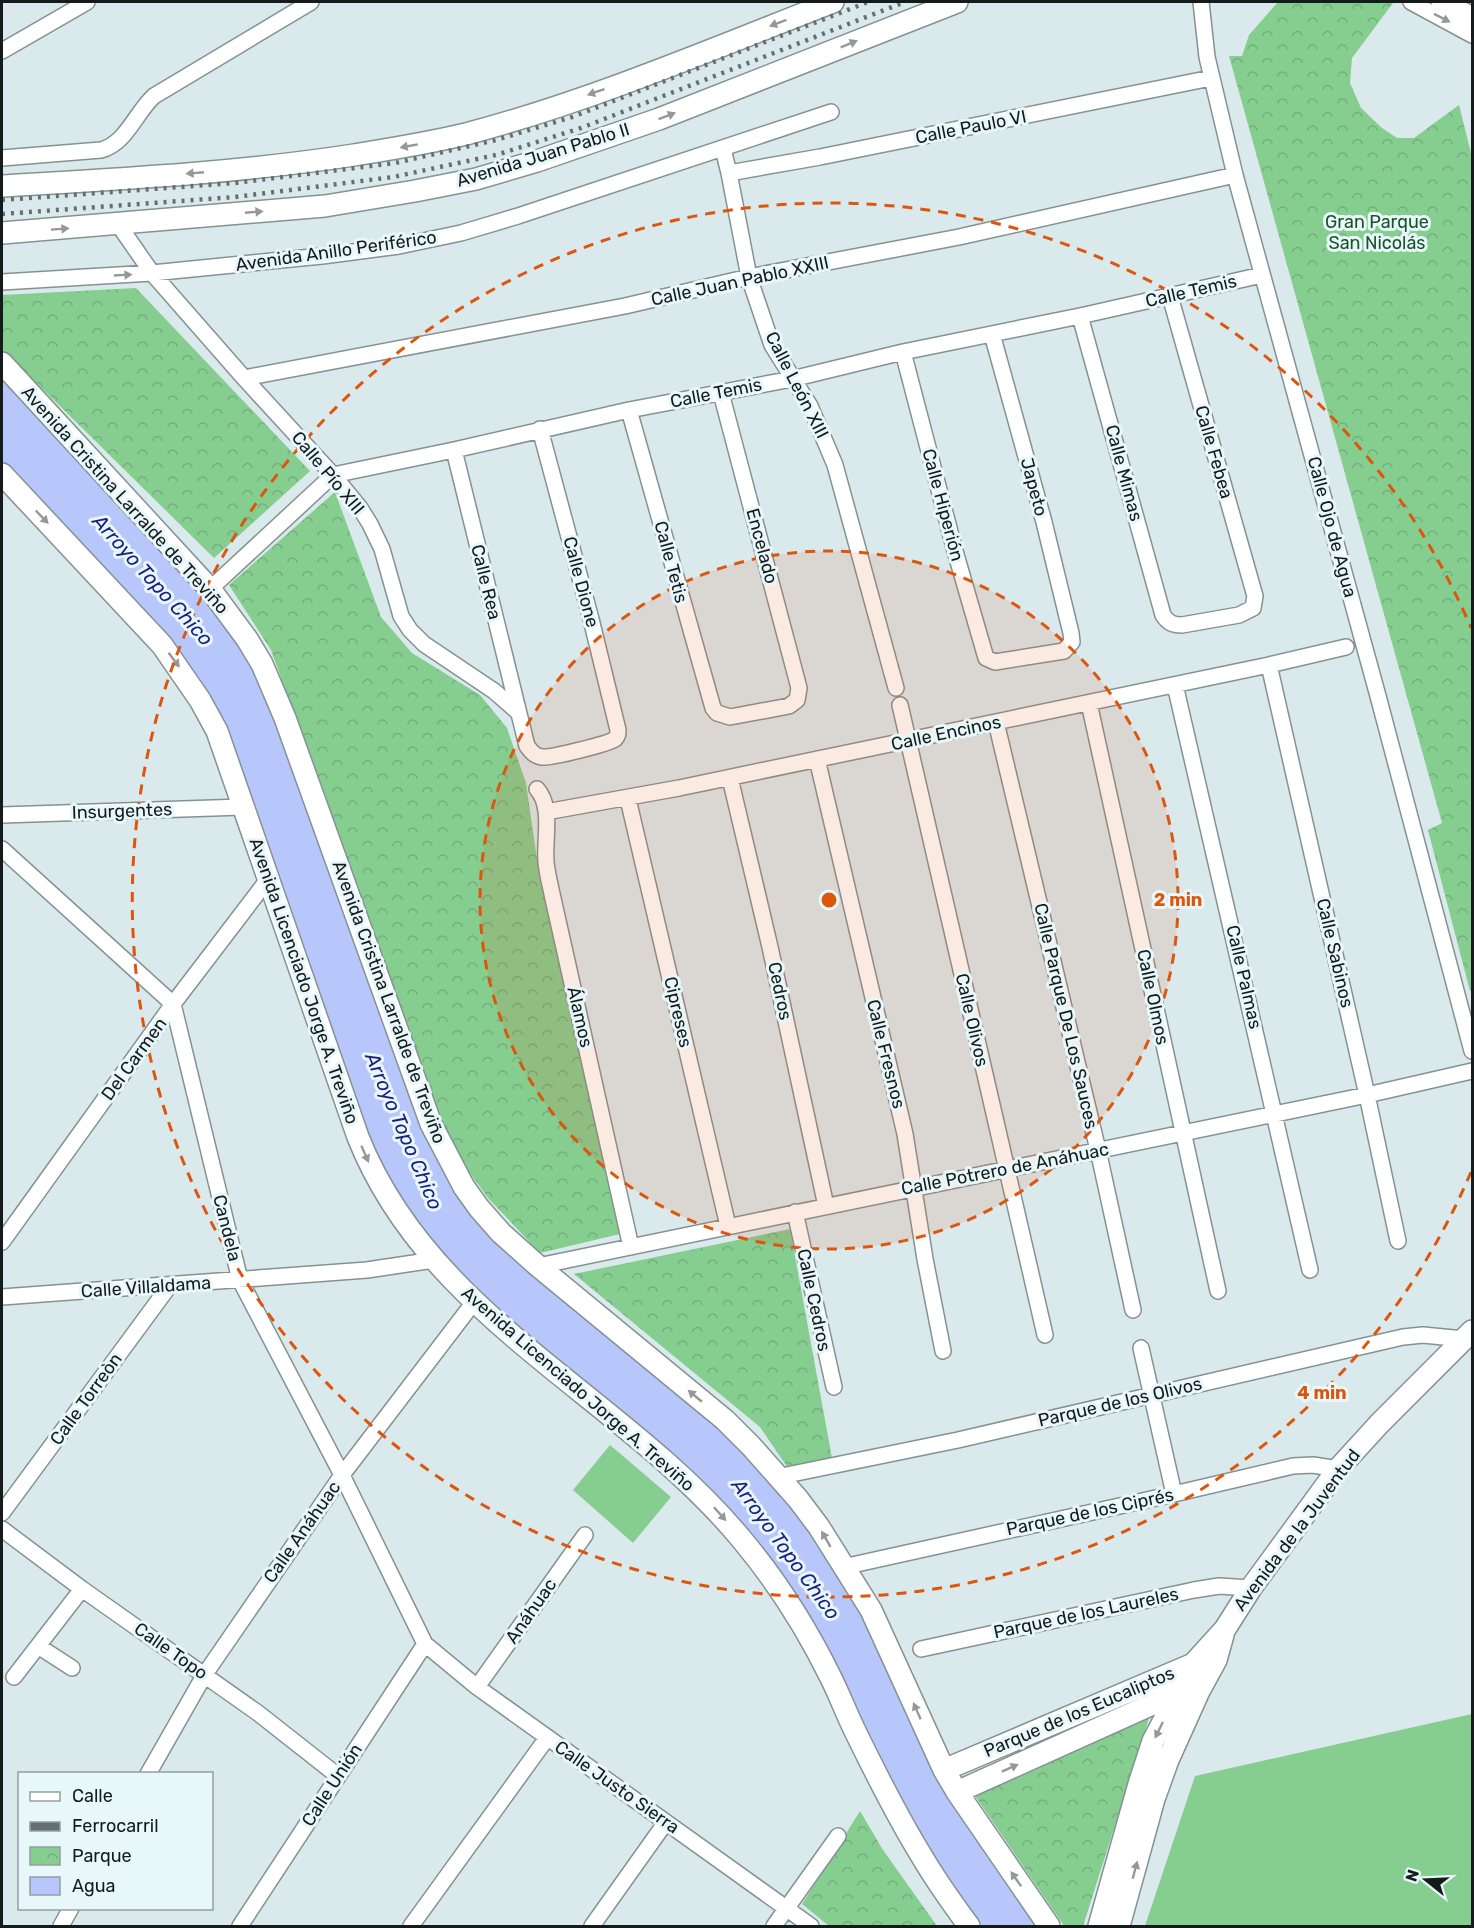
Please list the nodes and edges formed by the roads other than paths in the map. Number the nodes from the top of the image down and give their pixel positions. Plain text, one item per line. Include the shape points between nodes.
1 (87, 2) edge
2 (311, 2) edge
3 (833, 2) edge
4 (957, 2) edge
5 (1201, 2) edge
6 (1411, 2) edge
7 (1442, 2) edge
8 (1473, 18) edge
9 (1473, 34) edge
10 (2, 51) edge
11 (1211, 78) junction
12 (831, 112) dead end
13 (723, 149) junction
14 (2, 158) edge
15 (729, 173) junction
16 (1235, 175) junction
17 (2, 186) edge
18 (118, 224) junction
19 (2, 233) edge
20 (152, 273) junction
21 (1262, 275) junction
22 (749, 277) junction
23 (2, 282) edge
24 (1170, 296) junction
25 (1080, 316) junction
26 (992, 334) junction
27 (903, 352) junction
28 (2, 363) edge
29 (244, 378) junction
30 (792, 379) junction
31 (721, 393) junction
32 (629, 410) junction
33 (540, 429) junction
34 (454, 450) junction
35 (2, 474) edge
36 (333, 475) junction
37 (210, 590) junction
38 (1173, 625) joint
39 (1346, 648) dead end
40 (986, 658) joint
41 (1269, 665) junction
42 (1175, 685) junction
43 (896, 688) dead end
44 (1089, 703) junction
45 (900, 705) dead end
46 (519, 713) junction
47 (717, 713) joint
48 (996, 722) junction
49 (908, 741) junction
50 (817, 759) junction
51 (730, 778) junction
52 (537, 789) dead end
53 (628, 799) junction
54 (243, 807) junction
55 (546, 812) junction
56 (2, 815) edge
57 (2, 849) edge
58 (269, 878) junction
59 (173, 1004) junction
60 (1473, 1051) edge
61 (1473, 1071) edge
62 (1367, 1095) junction
63 (1276, 1113) junction
64 (1183, 1133) junction
65 (1098, 1150) junction
66 (1006, 1168) junction
67 (915, 1187) junction
68 (826, 1206) junction
69 (795, 1212) junction
70 (728, 1226) junction
71 (1398, 1241) dead end
72 (2, 1242) edge
73 (631, 1247) junction
74 (434, 1260) junction
75 (538, 1266) junction
76 (1311, 1270) dead end
77 (240, 1280) junction
78 (170, 1285) junction
79 (1218, 1292) dead end
80 (2, 1297) edge
81 (474, 1302) junction
82 (1133, 1310) dead end
83 (1045, 1335) dead end
84 (1468, 1335) edge
85 (1141, 1348) dead end
86 (943, 1351) dead end
87 (834, 1388) dead end
88 (1153, 1394) junction
89 (1338, 1468) junction
90 (342, 1475) junction
91 (777, 1477) junction
92 (1174, 1494) junction
93 (2, 1513) edge
94 (2, 1529) edge
95 (585, 1535) dead end
96 (843, 1567) junction
97 (1251, 1588) junction
98 (82, 1589) junction
99 (1224, 1629) junction
100 (425, 1644) junction
101 (38, 1646) junction
102 (921, 1649) dead end
103 (1216, 1660) junction
104 (1195, 1662) junction
105 (72, 1668) dead end
106 (205, 1674) junction
107 (14, 1677) dead end
108 (477, 1687) junction
109 (1177, 1693) junction
110 (547, 1738) junction
111 (944, 1770) junction
112 (149, 1772) edge
113 (338, 1776) junction
114 (957, 1792) junction
115 (666, 1822) junction
116 (838, 1836) dead end
117 (787, 1909) junction
118 (70, 1910) edge
119 (243, 1925) edge
120 (61, 1926) edge
121 (411, 1926) edge
122 (592, 1926) edge
123 (774, 1926) edge
124 (811, 1926) edge
125 (969, 1926) edge
126 (1050, 1926) edge
127 (1099, 1926) edge
128 (1119, 1926) edge

1 - 10 street
2 - 14 street via 154,96 110,147
3 -> 17 main road via 531,116 455,136 315,161
18 -> 4 main road, Avenida Juan Pablo II via 325,206 476,179 659,119
5 - 11 street, Calle Ojo de Agua
6 -> 9 street
7 - 8 main road
11 - 15 street, Calle Paulo VI
11 - 16 street, Calle Ojo de Agua
12 - 13 street, Avenida Anillo Periférico
13 - 15 street, Calle León XIII
13 - 20 street, Avenida Anillo Periférico via 461,233 322,256
15 - 22 street, Calle León XIII
16 - 21 street, Calle Ojo de Agua
16 - 22 street, Calle Juan Pablo XXIII via 959,237
19 -> 18 main road, Avenida Juan Pablo II
18 - 20 street, Calle Pío XIII
23 -> 20 street, Avenida Anillo Periférico
20 - 29 street, Calle Pío XIII
21 - 24 street, Calle Temis
21 - 60 street, Calle Ojo de Agua
22 - 29 street, Calle Juan Pablo XXIII via 625,306
22 - 30 street, Calle León XIII via 772,345
24 - 25 street, Calle Temis
24 - 38 street, Calle Febea via 1255,596 1253,608 1239,615
25 - 26 street, Calle Temis
25 - 38 street, Calle Mimas via 1163,615
26 - 27 street, Calle Temis
26 - 40 street, Japeto via 1044,522 1072,642 1064,651 995,662
27 - 30 street, Calle Temis
27 - 40 street, Calle Hiperión
28 - 37 main road, Avenida Cristina Larralde de Treviño
29 - 36 street, Calle Pío XIII
30 - 31 street, Calle Temis
30 - 43 street, Calle León XIII via 810,406 835,465
31 - 32 street, Calle Temis
31 - 47 street, Encelado via 799,688 797,700 789,706 730,717
32 - 33 street, Calle Temis
32 - 47 street, Calle Tetis via 710,701
33 - 34 street, Calle Temis
33 - 46 street, Calle Dione via 618,735 611,741 544,757 534,754 528,746
34 - 36 street, Calle Temis
34 - 46 street, Calle Rea
35 -> 54 main road, Avenida Licenciado Jorge A. Treviño via 178,666 217,731
36 - 37 street
36 - 46 street, Calle Pío XIII via 370,524 410,630
37 - 75 main road, Avenida Cristina Larralde de Treviño via 247,639 272,684 437,1138 479,1209
39 - 41 street, Calle Encinos
41 - 42 street, Calle Encinos
41 - 62 street, Calle Sabinos
42 - 44 street, Calle Encinos
42 - 63 street, Calle Palmas
44 - 48 street, Calle Encinos
44 - 64 street, Calle Olmos
45 - 49 street, Calle Olivos
48 - 49 street, Calle Encinos
48 - 65 street, Calle Parque De Los Sauces
49 - 50 street, Calle Encinos
49 - 66 street, Calle Olivos
50 - 51 street, Calle Encinos
50 - 67 street, Calle Fresnos
51 - 53 street, Calle Encinos
51 - 68 street, Cedros
52 - 55 street, Álamos via 543,795
53 - 55 street, Calle Encinos
53 - 70 street, Cipreses
54 - 56 street, Insurgentes
54 - 58 main road, Avenida Licenciado Jorge A. Treviño
55 - 73 street, Álamos via 546,864
57 - 59 street
58 - 59 street, Del Carmen
58 -> 74 main road, Avenida Licenciado Jorge A. Treviño via 364,1153 407,1226
59 - 72 street, Del Carmen
59 - 77 street, Candela
61 - 62 street, Calle Potrero de Anáhuac
62 - 63 street, Calle Potrero de Anáhuac
62 - 71 street, Calle Sabinos
63 - 64 street, Calle Potrero de Anáhuac
63 - 76 street, Calle Palmas
64 - 65 street, Calle Potrero de Anáhuac
64 - 79 street, Calle Olmos
65 - 66 street, Calle Potrero de Anáhuac
65 - 82 street, Calle Parque De Los Sauces
66 - 67 street, Calle Potrero de Anáhuac
66 - 83 street, Calle Olivos
67 - 68 street, Calle Potrero de Anáhuac
67 - 86 street, Calle Fresnos
68 - 69 street, Calle Potrero de Anáhuac
69 - 70 street, Calle Potrero de Anáhuac
69 - 87 street, Calle Cedros
70 - 73 street, Calle Potrero de Anáhuac
73 - 75 street, Calle Potrero de Anáhuac
74 - 77 street, Calle Villaldama via 367,1270
74 - 81 main road, Avenida Licenciado Jorge A. Treviño
91 -> 75 main road, Avenida Cristina Larralde de Treviño via 725,1420
77 - 78 street, Calle Villaldama
77 - 90 street, Candela
78 - 80 street, Calle Villaldama
78 - 93 street, Calle Torreòn
81 - 90 street, Calle Anáhuac
81 -> 125 main road, Avenida Licenciado Jorge A. Treviño via 663,1458 708,1501 773,1579 830,1677 921,1855
84 - 88 street, Parque de los Olivos via 1403,1337
84 - 89 main road, Avenida de la Juventud
85 - 88 street
88 - 91 street, Parque de los Olivos
88 - 92 street
89 - 92 street, Parque de los Ciprés via 1293,1466
89 - 97 main road, Avenida de la Juventud
90 - 100 street, Candela
90 - 106 street, Calle Anáhuac
96 -> 91 main road, Avenida Cristina Larralde de Treviño via 819,1527
92 - 96 street, Parque de los Ciprés
94 - 98 street, Calle Topo
95 - 108 street, Anáhuac
111 -> 96 main road, Avenida Cristina Larralde de Treviño via 870,1610
97 - 99 main road, Avenida de la Juventud
97 - 102 street, Parque de los Laureles via 1219,1586 1194,1590
98 - 101 street
98 - 106 street, Calle Topo
99 - 103 main road, Avenida de la Juventud
99 - 104 main road, Avenida de la Juventud
100 - 108 street, Calle Justo Sierra
100 - 113 street, Calle Unión
101 - 105 street
101 - 107 street
103 - 104 main road, Parque de los Eucaliptos
128 -> 103 main road, Avenida de la Juventud via 1168,1760
104 - 109 main road, Avenida de la Juventud
104 - 111 main road, Parque de los Eucaliptos
106 - 112 street, Calle Anáhuac
106 - 113 street, Calle Topo
108 - 110 street, Calle Justo Sierra
114 -> 109 main road, Parque de los Eucaliptos
109 -> 127 main road, Avenida de la Juventud via 1139,1784
110 - 115 street, Calle Justo Sierra
110 - 121 street
111 - 114 main road, Avenida Cristina Larralde de Treviño
113 - 119 street, Calle Unión
126 -> 114 main road, Avenida Cristina Larralde de Treviño
115 - 117 street, Calle Justo Sierra
115 - 122 street
116 - 117 street
117 - 123 street
117 - 124 street, Calle Justo Sierra
118 - 120 street

